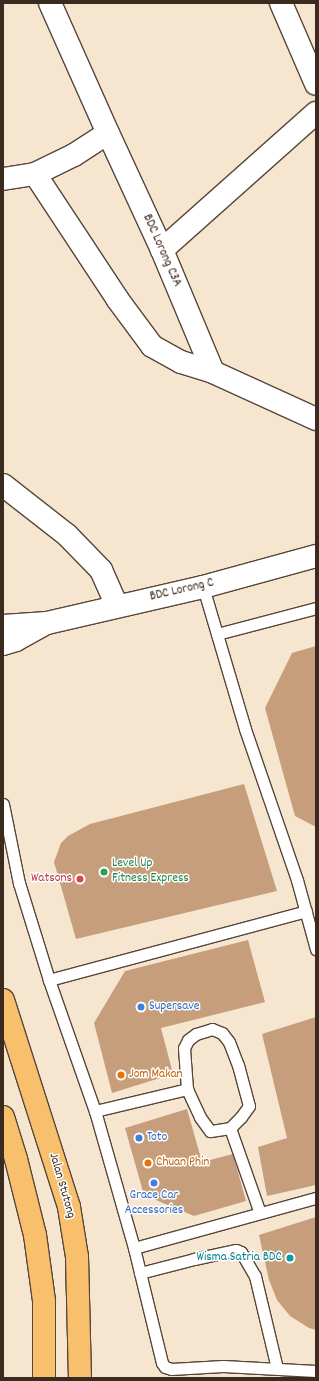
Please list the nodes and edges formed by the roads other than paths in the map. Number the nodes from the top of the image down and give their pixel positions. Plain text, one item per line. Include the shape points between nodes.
1 (50, 3) edge
2 (281, 3) edge
3 (316, 84) edge
4 (316, 113) edge
5 (108, 134) junction
6 (35, 174) junction
7 (3, 179) edge
8 (162, 250) junction
9 (213, 372) junction
10 (316, 419) edge
11 (3, 485) edge
12 (316, 556) edge
13 (203, 587) junction
14 (117, 606) junction
15 (316, 608) edge
16 (47, 623) junction
17 (3, 626) edge
18 (217, 634) junction
19 (3, 644) edge
20 (3, 804) edge
21 (306, 911) junction
22 (316, 949) edge
23 (49, 980) junction
24 (3, 1000) edge
25 (188, 1089) junction
26 (95, 1111) junction
27 (3, 1117) edge
28 (230, 1128) junction
29 (316, 1198) edge
30 (260, 1213) junction
31 (134, 1248) junction
32 (140, 1273) junction
33 (277, 1368) junction
34 (316, 1371) edge
35 (44, 1378) edge
36 (80, 1378) edge

1 - 5 street, BDC Lorong C3A
2 - 3 street
4 - 8 street
5 - 6 street via 74,155
5 - 8 street, BDC Lorong C3A
6 - 7 street
6 - 9 street via 118,300 152,346 181,362
8 - 9 street, BDC Lorong C3A
9 - 10 street
11 - 14 street via 67,535 101,570
12 - 13 street, BDC Lorong C
13 - 14 street, BDC Lorong C
13 - 18 lane
14 - 16 street, BDC Lorong C
15 - 18 lane
16 - 17 street, BDC Lorong C
16 - 19 street, BDC Lorong C
18 - 21 lane via 245,729 298,880
20 - 23 lane via 19,883
21 - 22 lane
21 - 23 lane
23 - 26 lane
24 - 36 main road, Jalan Stutong via 69,1207 78,1257
25 - 26 lane
25 - 28 lane via 200,1117 210,1131
25 - 28 lane via 184,1048 188,1040 196,1034 212,1029 222,1032 238,1065 249,1106
26 - 31 lane
27 - 35 main road via 35,1235 44,1300
28 - 30 lane
29 - 30 lane
30 - 31 lane
31 - 32 lane
32 - 33 lane via 165,1367
32 - 33 lane via 236,1250 241,1252 255,1276
33 - 34 lane

